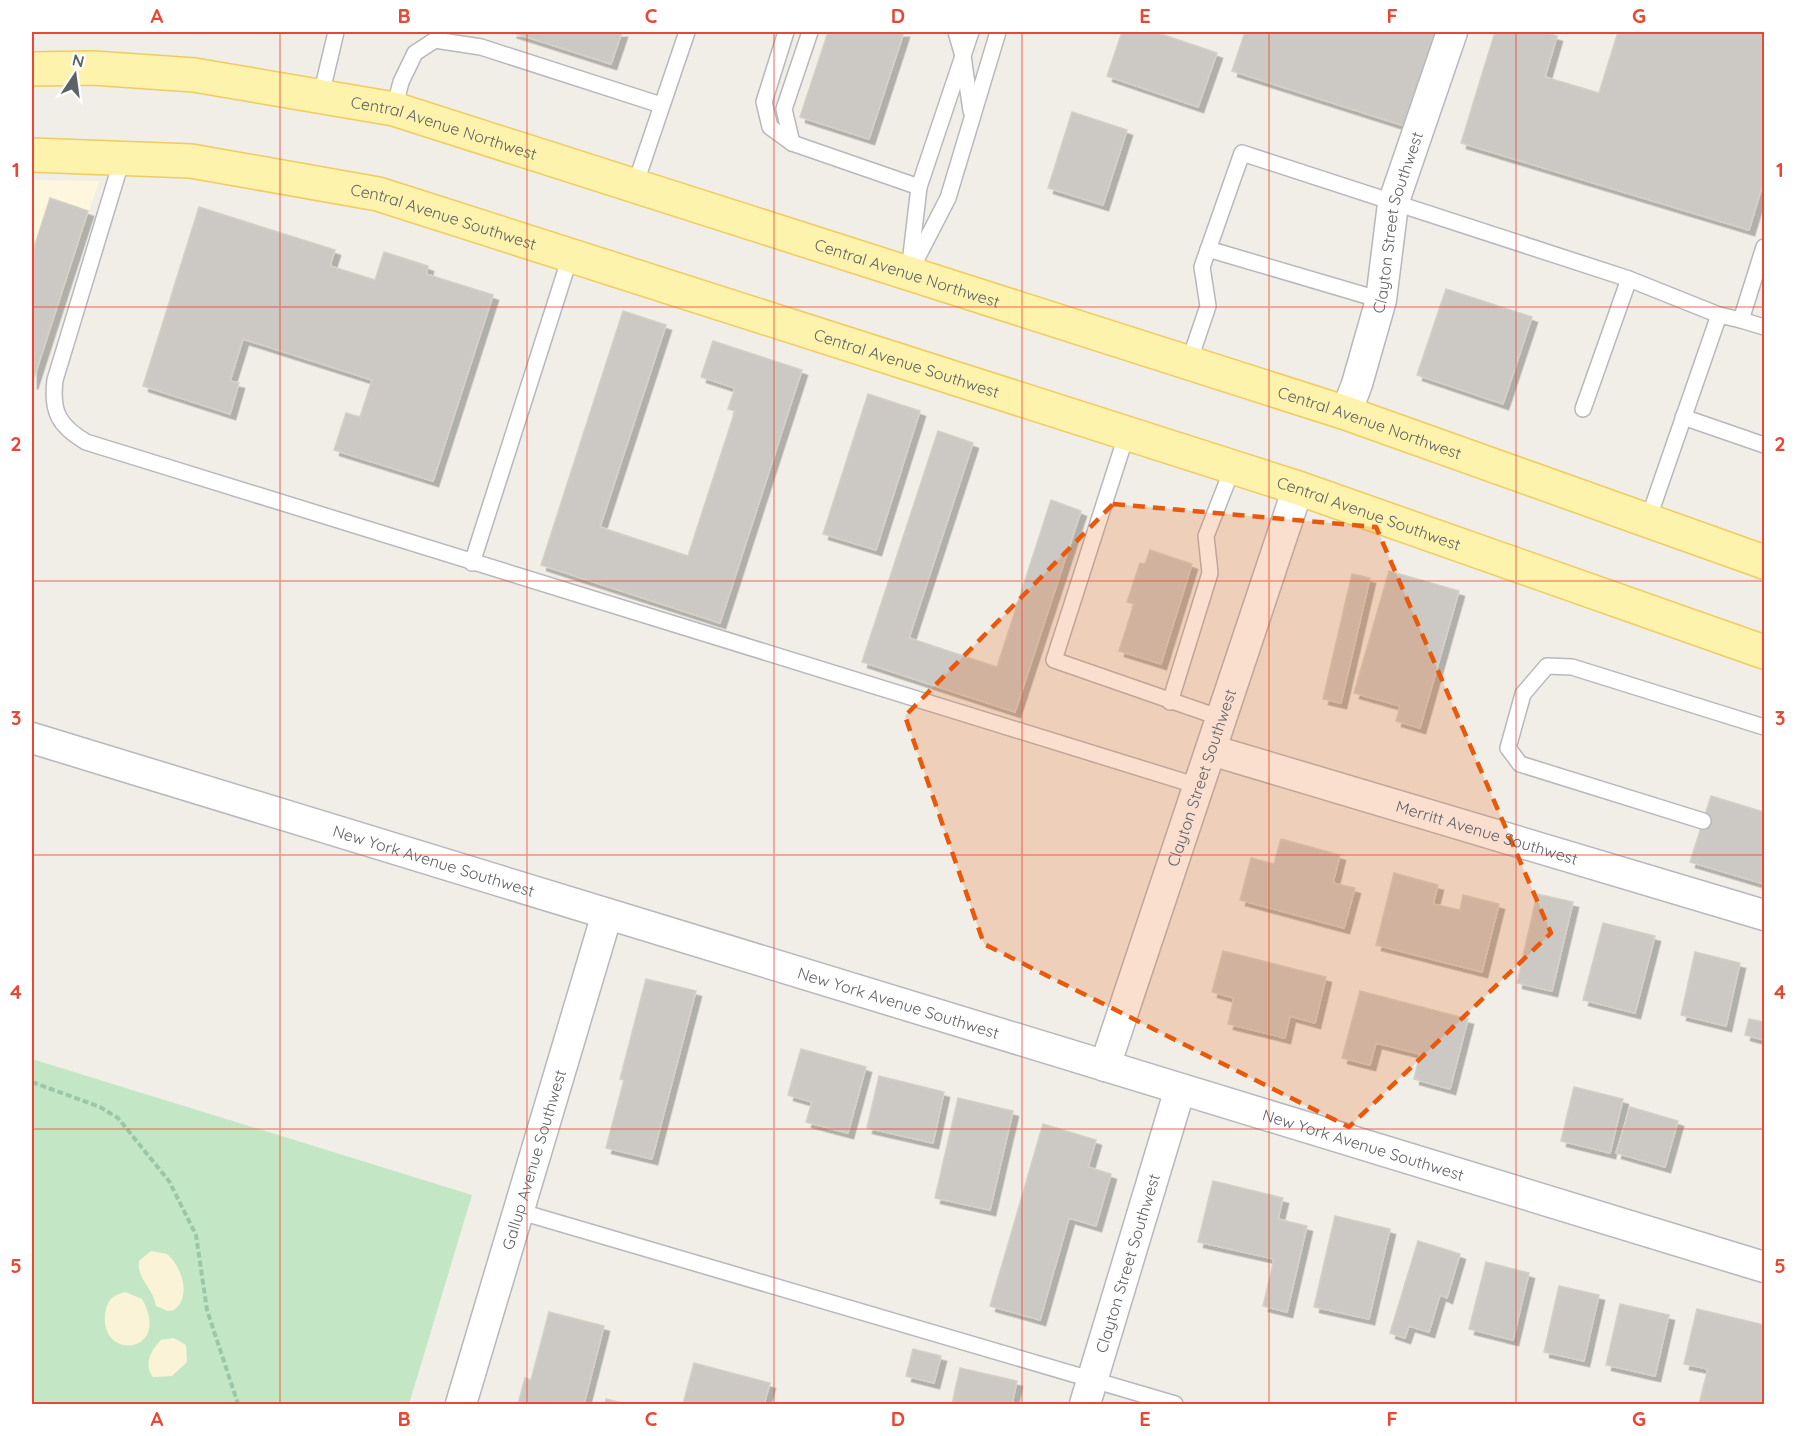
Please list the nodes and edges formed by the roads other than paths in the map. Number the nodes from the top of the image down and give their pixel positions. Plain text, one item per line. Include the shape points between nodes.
1 (336, 32) edge
2 (687, 32) edge
3 (786, 32) edge
4 (810, 32) edge
5 (956, 32) edge
6 (971, 32) edge
7 (998, 32) edge
8 (1452, 32) edge
9 (963, 56) junction
10 (32, 69) edge
11 (321, 95) junction
12 (661, 105) junction
13 (394, 109) junction
14 (972, 117) junction
15 (792, 143) junction
16 (32, 155) edge
17 (123, 156) junction
18 (635, 185) junction
19 (919, 187) junction
20 (1393, 204) junction
21 (1764, 247) edge
22 (1208, 249) junction
23 (572, 255) junction
24 (909, 272) junction
25 (1629, 279) junction
26 (1381, 300) junction
27 (1719, 315) junction
28 (1741, 320) junction
29 (1764, 327) edge
30 (1190, 362) junction
31 (1583, 408) dead end
32 (1346, 413) junction
33 (1683, 417) junction
34 (1127, 433) junction
35 (1764, 445) edge
36 (1233, 467) junction
37 (1298, 488) junction
38 (1648, 520) junction
39 (1764, 562) edge
40 (472, 564) junction
41 (1764, 652) edge
42 (1170, 702) junction
43 (1221, 718) junction
44 (1764, 727) edge
45 (32, 738) edge
46 (1211, 750) junction
47 (1198, 786) junction
48 (1703, 821) dead end
49 (607, 914) junction
50 (1764, 915) edge
51 (1106, 1066) junction
52 (1180, 1089) junction
53 (518, 1211) junction
54 (1764, 1267) edge
55 (1089, 1392) edge
56 (461, 1404) edge
57 (1175, 1404) edge

1 - 11 lane
2 - 12 lane
3 - 15 lane via 764,102 770,127
4 - 15 lane via 784,109
5 - 9 lane
6 - 9 lane
7 - 14 lane
8 - 20 street, Clayton Street Southwest
9 - 14 lane
9 - 19 lane
10 - 11 main road, Central Avenue Northwest via 93,68 194,75
11 - 13 main road, Central Avenue Northwest
12 - 13 lane via 481,47 435,40 415,53
12 - 18 lane
13 - 18 main road, Central Avenue Northwest
14 - 24 lane via 948,198
15 - 19 lane
16 - 17 main road, Central Avenue Southwest
17 - 23 main road, Central Avenue Southwest via 191,161 378,194
17 - 40 lane via 55,380 52,401 65,426 86,442
18 - 24 main road, Central Avenue Northwest
19 - 24 lane
20 - 22 lane via 1242,153
20 - 25 lane
20 - 26 street, Clayton Street Southwest
21 - 28 lane
22 - 26 lane
22 - 30 lane via 1202,267 1208,306
23 - 34 main road, Central Avenue Southwest
23 - 40 lane
24 - 30 main road, Central Avenue Northwest
25 - 27 lane
25 - 31 lane
26 - 32 street, Clayton Street Southwest
27 - 28 lane
27 - 33 lane
28 - 29 lane
30 - 32 main road, Central Avenue Northwest
32 - 38 main road, Central Avenue Northwest
33 - 35 lane
33 - 38 lane
34 - 36 main road, Central Avenue Southwest
34 - 42 lane via 1054,660
36 - 37 main road, Central Avenue Southwest
36 - 42 lane via 1206,536 1210,573
37 - 41 main road, Central Avenue Southwest
37 - 43 street, Clayton Street Southwest
38 - 39 main road, Central Avenue Northwest
40 - 47 lane
42 - 43 lane
43 - 46 street, Clayton Street Southwest
44 - 48 lane via 1572,667 1547,666 1523,694 1508,748 1520,764
45 - 49 street, New York Avenue Southwest
46 - 47 street, Clayton Street Southwest
46 - 50 street, Merritt Avenue Southwest
47 - 51 street, Clayton Street Southwest
49 - 51 street, New York Avenue Southwest
49 - 53 street, Gallup Avenue Southwest
51 - 52 street, New York Avenue Southwest
52 - 54 street, New York Avenue Southwest
52 - 55 street, Clayton Street Southwest
53 - 55 lane
53 - 56 street, Gallup Avenue Southwest
55 - 57 lane

